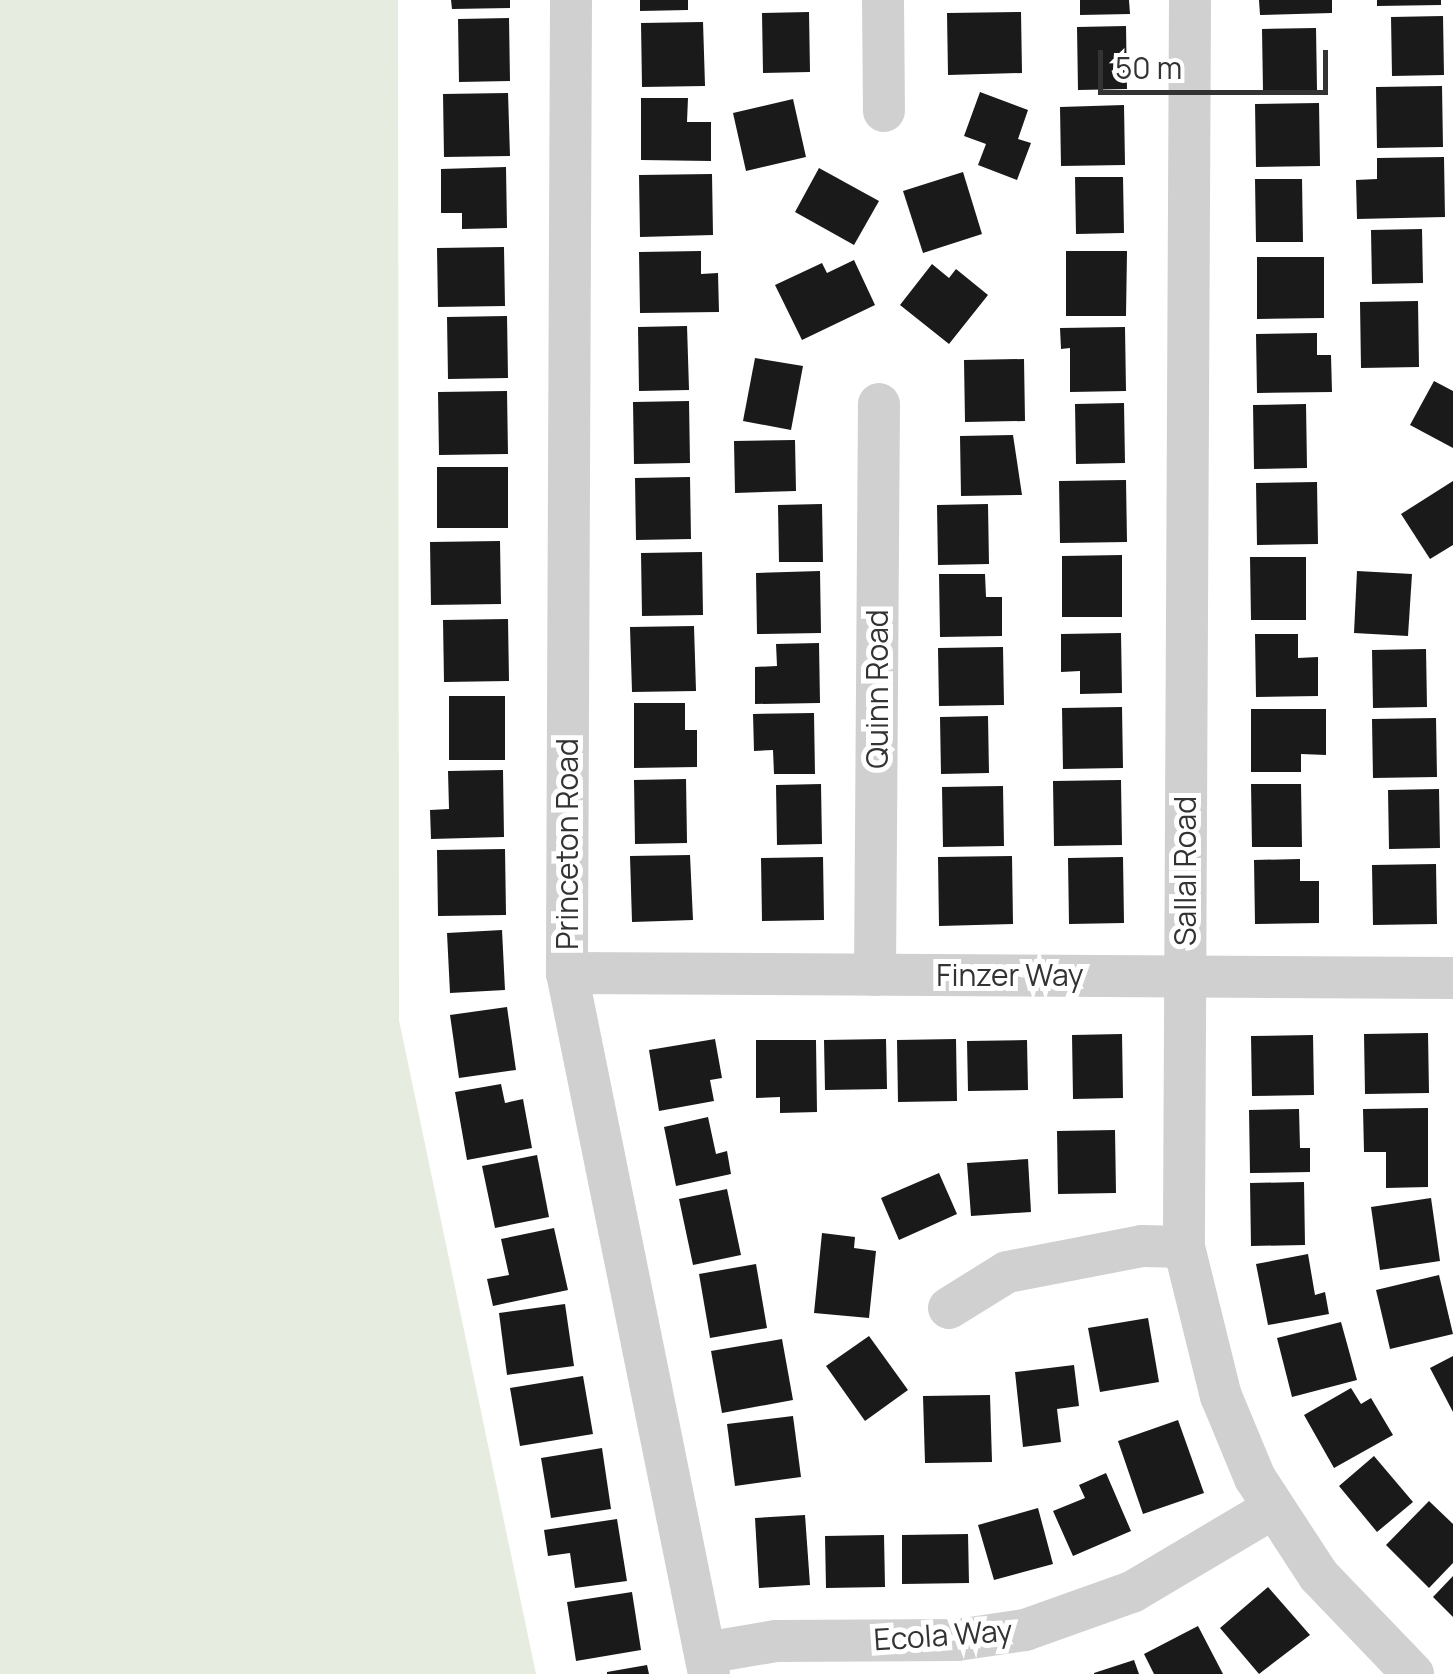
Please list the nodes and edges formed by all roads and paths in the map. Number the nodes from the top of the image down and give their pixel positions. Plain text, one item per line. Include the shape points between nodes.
1 (571, 0) edge
2 (883, 0) edge
3 (1190, 0) edge
4 (884, 111) dead end
5 (879, 404) dead end
6 (566, 972) junction
7 (875, 975) junction
8 (1184, 976) junction
9 (1453, 978) edge
10 (1184, 1247) junction
11 (950, 1308) dead end
12 (1272, 1509) junction
13 (707, 1664) edge
14 (1413, 1674) edge

1 - 6 street, Princeton Road
2 - 4 street
3 - 8 street, Sallal Road
5 - 7 street, Quinn Road
6 - 7 street, Finzer Way
6 - 13 street, Princeton Road
7 - 8 street, Finzer Way
8 - 9 street, Finzer Way
8 - 10 street, Sallal Road
10 - 11 street via 1142,1246 999,1274
10 - 12 street, Sallal Road via 1221,1396
12 - 13 street, Ecola Way via 1145,1586 1025,1630 957,1640 776,1641
12 - 14 street, Sallal Road via 1320,1576

